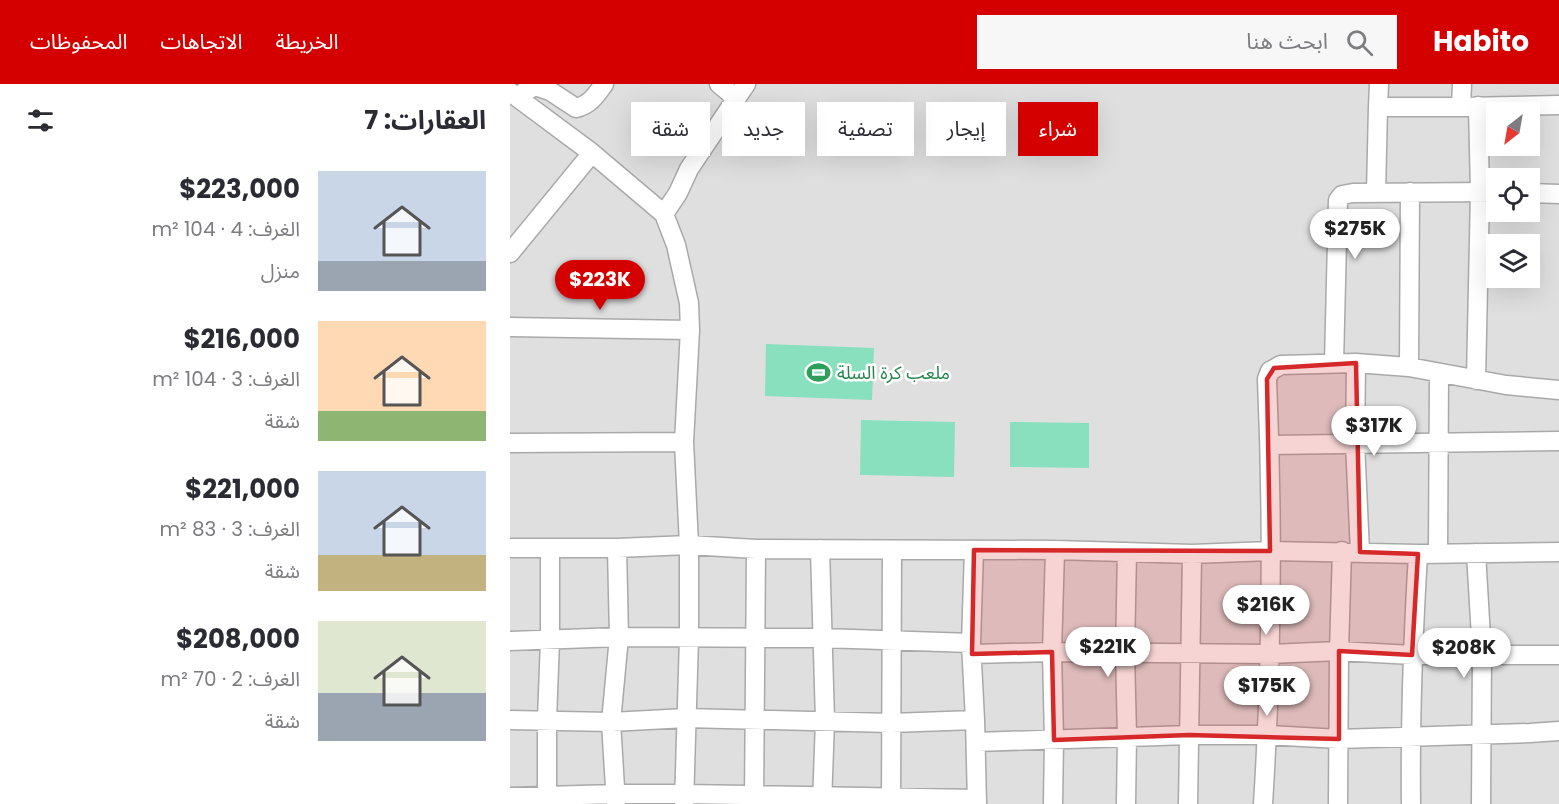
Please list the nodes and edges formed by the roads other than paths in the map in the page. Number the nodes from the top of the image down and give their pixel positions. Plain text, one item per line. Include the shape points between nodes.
1 (604, 84) edge
2 (719, 84) edge
3 (1379, 84) edge
4 (1462, 84) edge
5 (741, 91) edge
6 (514, 95) edge
7 (1559, 105) edge
8 (1378, 107) junction
9 (1470, 107) junction
10 (592, 153) junction
11 (1486, 183) edge
12 (1410, 192) junction
13 (1486, 192) edge
14 (1376, 193) junction
15 (1540, 193) edge
16 (1559, 194) edge
17 (663, 214) junction
18 (1486, 222) edge
19 (510, 253) edge
20 (510, 327) edge
21 (690, 330) junction
22 (1334, 363) junction
23 (1356, 363) junction
24 (1408, 367) junction
25 (1439, 373) junction
26 (1476, 380) junction
27 (1559, 390) edge
28 (1559, 441) edge
29 (684, 442) junction
30 (510, 443) edge
31 (1355, 443) junction
32 (1438, 443) junction
33 (1270, 445) junction
34 (688, 545) junction
35 (510, 548) edge
36 (550, 548) junction
37 (617, 548) junction
38 (756, 549) junction
39 (820, 549) junction
40 (892, 550) junction
41 (974, 550) junction
42 (1055, 550) junction
43 (1270, 551) junction
44 (1127, 552) junction
45 (1351, 552) junction
46 (1438, 552) junction
47 (1559, 552) edge
48 (1476, 553) junction
49 (1192, 554) junction
50 (1418, 554) junction
51 (619, 638) junction
52 (688, 638) junction
53 (755, 638) junction
54 (823, 638) junction
55 (893, 639) junction
56 (550, 640) junction
57 (510, 641) edge
58 (972, 648) junction
59 (1339, 651) junction
60 (1052, 652) junction
61 (1125, 653) junction
62 (1190, 654) junction
63 (1270, 654) junction
64 (1482, 654) junction
65 (1412, 655) junction
66 (1559, 655) edge
67 (686, 718) junction
68 (754, 719) junction
69 (510, 720) edge
70 (547, 720) junction
71 (975, 720) junction
72 (825, 721) junction
73 (611, 722) junction
74 (891, 723) junction
75 (1559, 731) edge
76 (1481, 734) junction
77 (1189, 735) junction
78 (1268, 735) junction
79 (1127, 736) junction
80 (1410, 737) junction
81 (1339, 739) junction
82 (1054, 740) junction
83 (976, 742) junction
84 (510, 797) edge
85 (616, 799) edge
86 (684, 799) edge
87 (547, 800) edge
88 (754, 800) edge
89 (823, 800) edge
90 (891, 801) edge
91 (977, 802) edge
92 (1053, 804) edge
93 (1126, 804) edge
94 (1188, 804) edge
95 (1263, 804) edge
96 (1338, 804) edge
97 (1411, 804) edge
98 (1481, 804) edge

1 - 6 street via 593,100 576,108 535,86
2 - 5 street
3 - 8 street
4 - 9 street
5 - 17 street
6 - 10 street
7 - 9 street
8 - 9 street
8 - 14 street
9 - 11 street
10 - 17 street
10 - 19 street
12 - 13 street
12 - 14 street
12 - 24 street
14 - 22 street via 1342,195 1338,200
15 - 16 street
17 - 21 street via 676,245 689,303
18 - 26 street
20 - 21 street
21 - 29 street
22 - 23 street
22 - 33 street via 1281,365 1270,371
23 - 24 street
23 - 31 street
24 - 25 street
25 - 26 street
25 - 32 street
26 - 27 street
28 - 32 street
29 - 30 street
29 - 34 street
31 - 32 street
31 - 33 street
31 - 45 street
32 - 46 street
33 - 43 street
34 - 37 street
34 - 38 street
34 - 52 street
35 - 36 street
36 - 37 street
36 - 56 street
37 - 51 street
38 - 39 street
38 - 53 street
39 - 40 street
39 - 54 street
40 - 41 street
40 - 55 street
41 - 42 street
41 - 58 street
42 - 44 street
42 - 60 street
43 - 45 street
43 - 49 street
43 - 63 street
44 - 49 street
44 - 61 street
45 - 50 street
45 - 59 street
46 - 48 street
46 - 50 street
47 - 48 street
48 - 64 street
49 - 62 street
50 - 65 street
51 - 52 street
51 - 56 street
51 - 73 street
52 - 53 street
52 - 67 street
53 - 54 street
53 - 68 street
54 - 55 street
54 - 72 street
55 - 58 street
55 - 74 street
56 - 57 street
56 - 70 street
58 - 60 street
58 - 71 street
59 - 63 street
59 - 65 street
59 - 81 street
60 - 61 street
60 - 82 street
61 - 62 street
61 - 79 street
62 - 63 street
62 - 77 street
63 - 78 street
64 - 65 street
64 - 66 street
64 - 76 street
65 - 80 street
67 - 68 street
67 - 73 street
67 - 86 street
68 - 72 street
68 - 88 street
69 - 70 street
70 - 73 street
70 - 87 street
71 - 74 street
71 - 83 street
72 - 74 street
72 - 89 street
73 - 85 street
74 - 90 street
75 - 76 street
76 - 80 street
76 - 98 street
77 - 78 street
77 - 79 street
77 - 94 street
78 - 81 street
78 - 95 street
79 - 82 street
79 - 93 street
80 - 81 street
80 - 97 street
81 - 96 street
82 - 83 street
82 - 92 street
83 - 91 street
84 - 87 street
85 - 86 street
85 - 87 street
86 - 88 street
88 - 89 street
89 - 90 street
90 - 91 street

